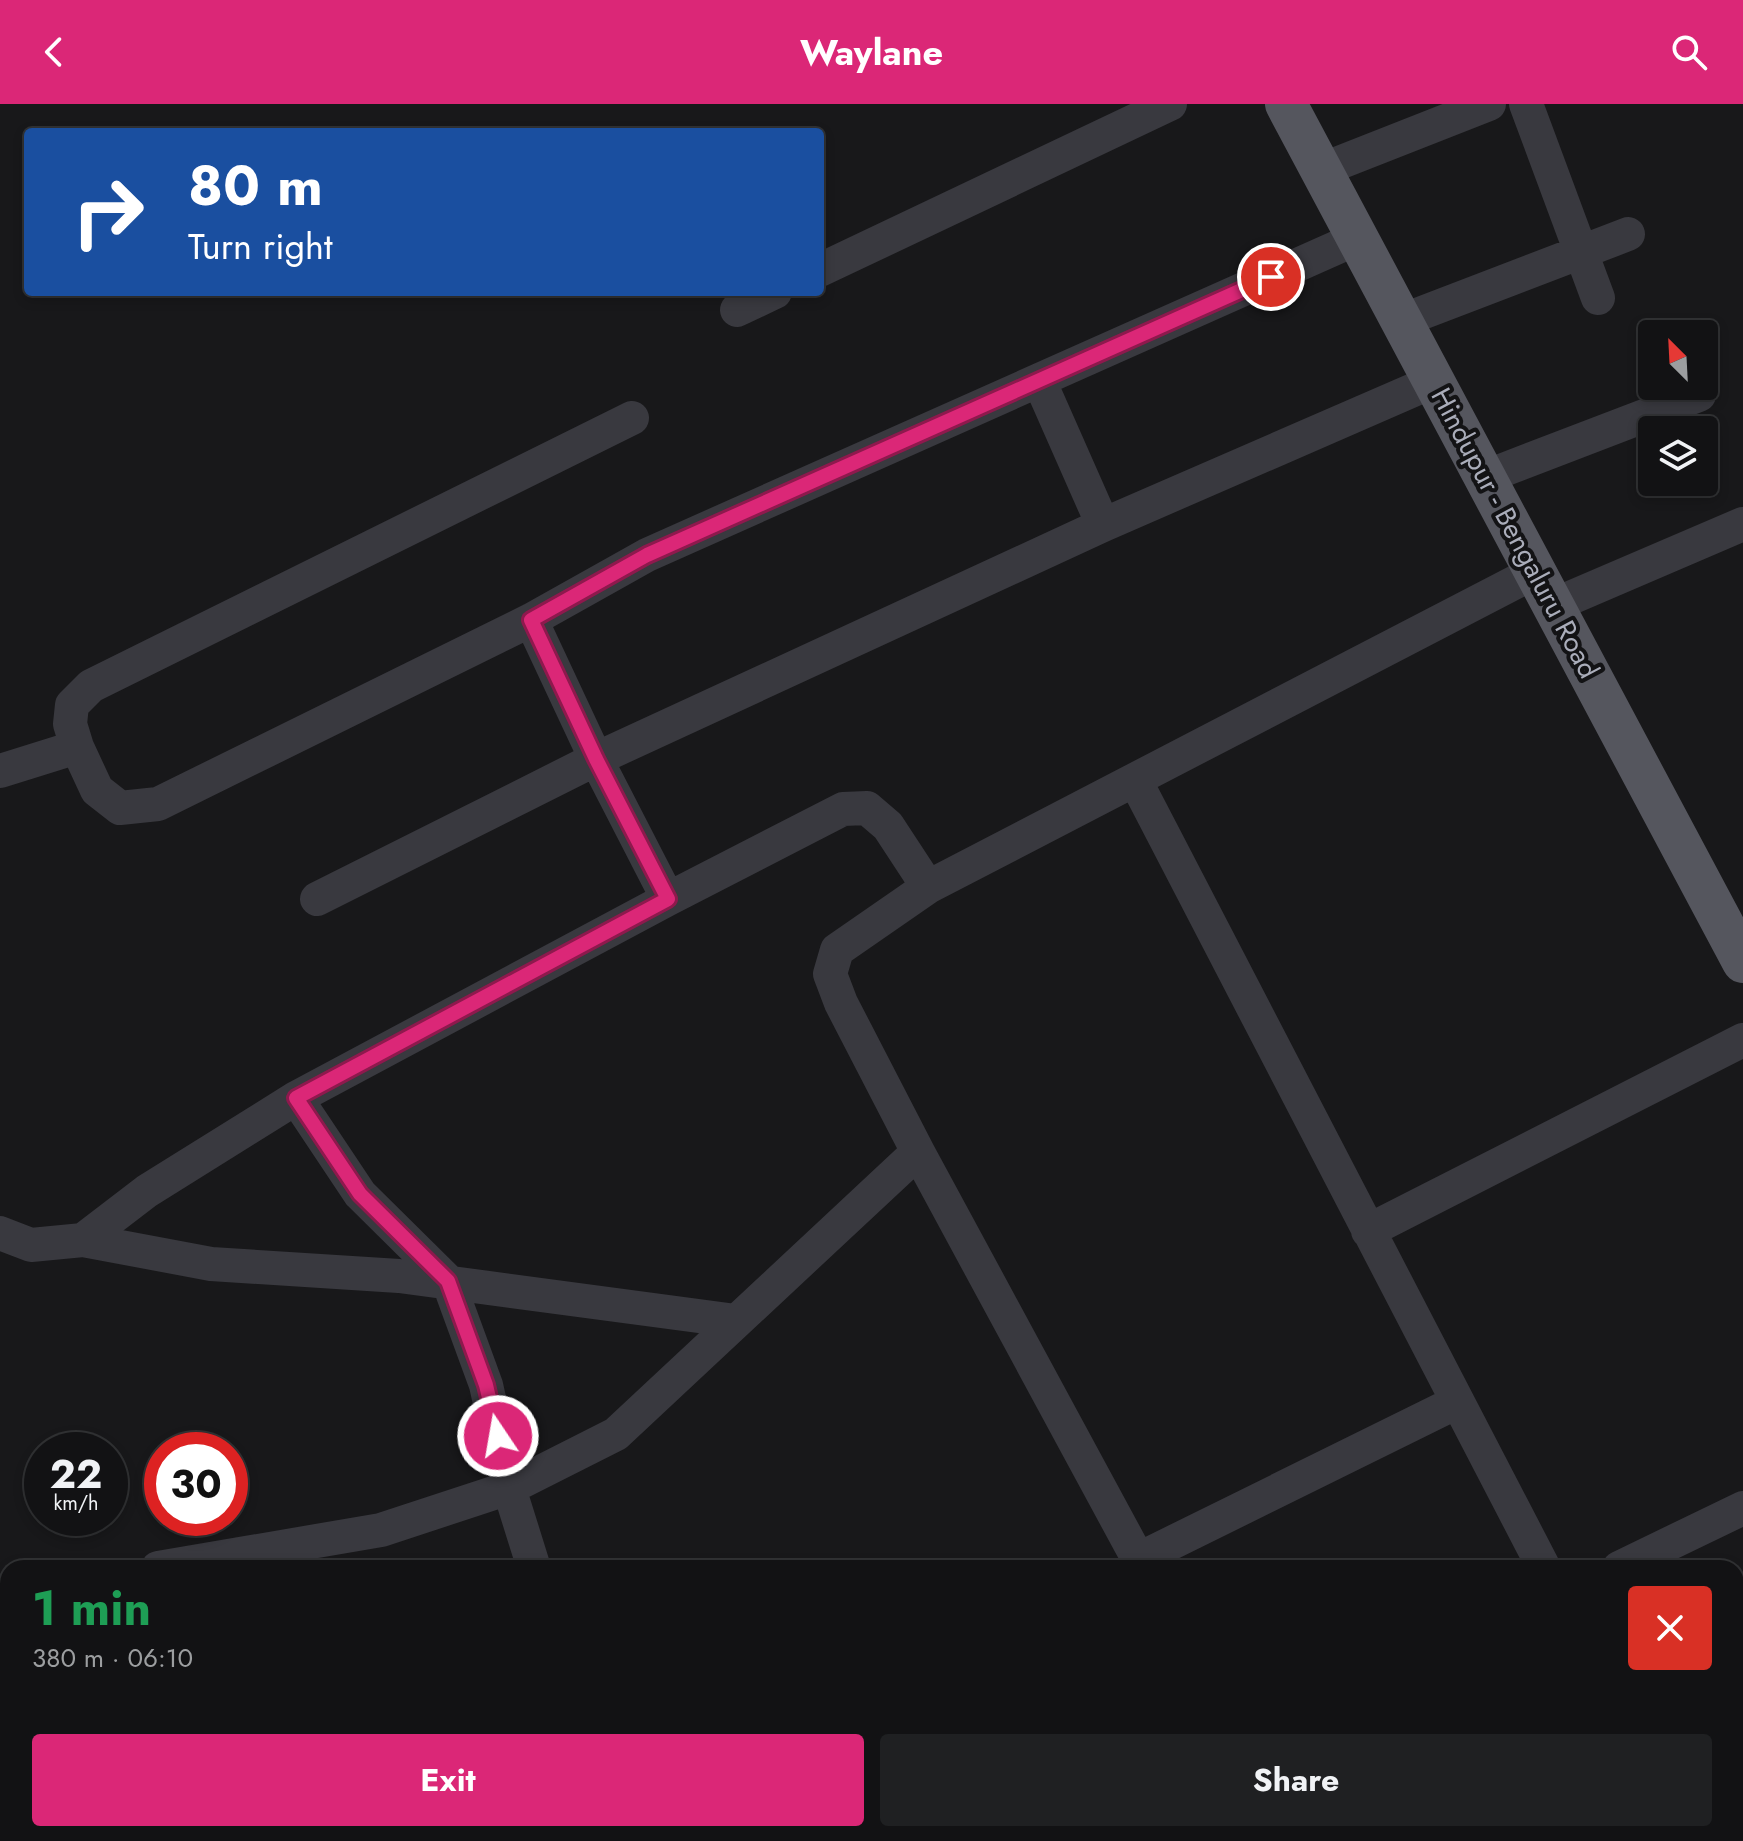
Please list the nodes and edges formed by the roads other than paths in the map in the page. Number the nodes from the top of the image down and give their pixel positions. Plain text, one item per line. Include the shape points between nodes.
1 (1170, 104) edge
2 (1286, 104) edge
3 (1489, 104) edge
4 (1526, 104) edge
5 (1321, 170) junction
6 (1628, 234) dead end
7 (1358, 238) junction
8 (1581, 252) junction
9 (824, 268) edge
10 (767, 296) edge
11 (1598, 298) dead end
12 (737, 310) dead end
13 (1401, 321) junction
14 (1039, 380) junction
15 (1434, 381) junction
16 (1686, 400) edge
17 (632, 418) dead end
18 (1485, 477) junction
19 (1743, 524) edge
20 (1103, 525) junction
21 (1544, 589) junction
22 (531, 620) junction
23 (77, 747) junction
24 (596, 759) junction
25 (0, 771) edge
26 (1135, 780) junction
27 (928, 887) junction
28 (317, 899) dead end
29 (668, 899) junction
30 (1743, 962) edge
31 (1743, 1040) edge
32 (296, 1098) junction
33 (918, 1152) junction
34 (1368, 1231) junction
35 (0, 1233) edge
36 (83, 1240) junction
37 (448, 1281) junction
38 (736, 1321) junction
39 (1457, 1402) junction
40 (509, 1488) junction
41 (1743, 1508) edge
42 (205, 1560) edge
43 (532, 1560) edge
44 (1139, 1560) edge
45 (1147, 1560) edge
46 (1540, 1560) edge
47 (1636, 1560) edge

1 - 9 street
2 - 5 main road, Hindupur - Bengaluru Road
3 - 5 street
4 - 8 street
5 - 7 main road, Hindupur - Bengaluru Road
6 - 8 street
7 - 13 main road, Hindupur - Bengaluru Road
7 - 14 street
8 - 11 street
8 - 13 street
10 - 12 street
13 - 15 main road, Hindupur - Bengaluru Road
14 - 20 street
14 - 22 street via 647,555
15 - 18 main road, Hindupur - Bengaluru Road
15 - 20 street
16 - 18 street
17 - 23 street via 91,686 72,705 70,724
18 - 21 main road, Hindupur - Bengaluru Road
19 - 21 street
20 - 24 street
21 - 26 street
21 - 30 main road, Hindupur - Bengaluru Road
22 - 23 street via 158,804 120,808 97,790
22 - 24 street
23 - 25 street
24 - 28 street
24 - 29 street
26 - 27 street
26 - 34 street
27 - 29 street via 888,826 867,808 843,809
27 - 33 street via 837,950 830,974
29 - 32 street
31 - 34 street
32 - 36 street via 147,1191
32 - 37 street via 360,1194
33 - 38 street
33 - 44 street
34 - 39 street
35 - 36 street via 31,1245
36 - 37 street via 211,1264
37 - 38 street
37 - 40 street via 486,1385
38 - 40 street via 616,1434
39 - 45 street
39 - 46 street
40 - 42 street via 381,1530
40 - 43 street
41 - 47 street

